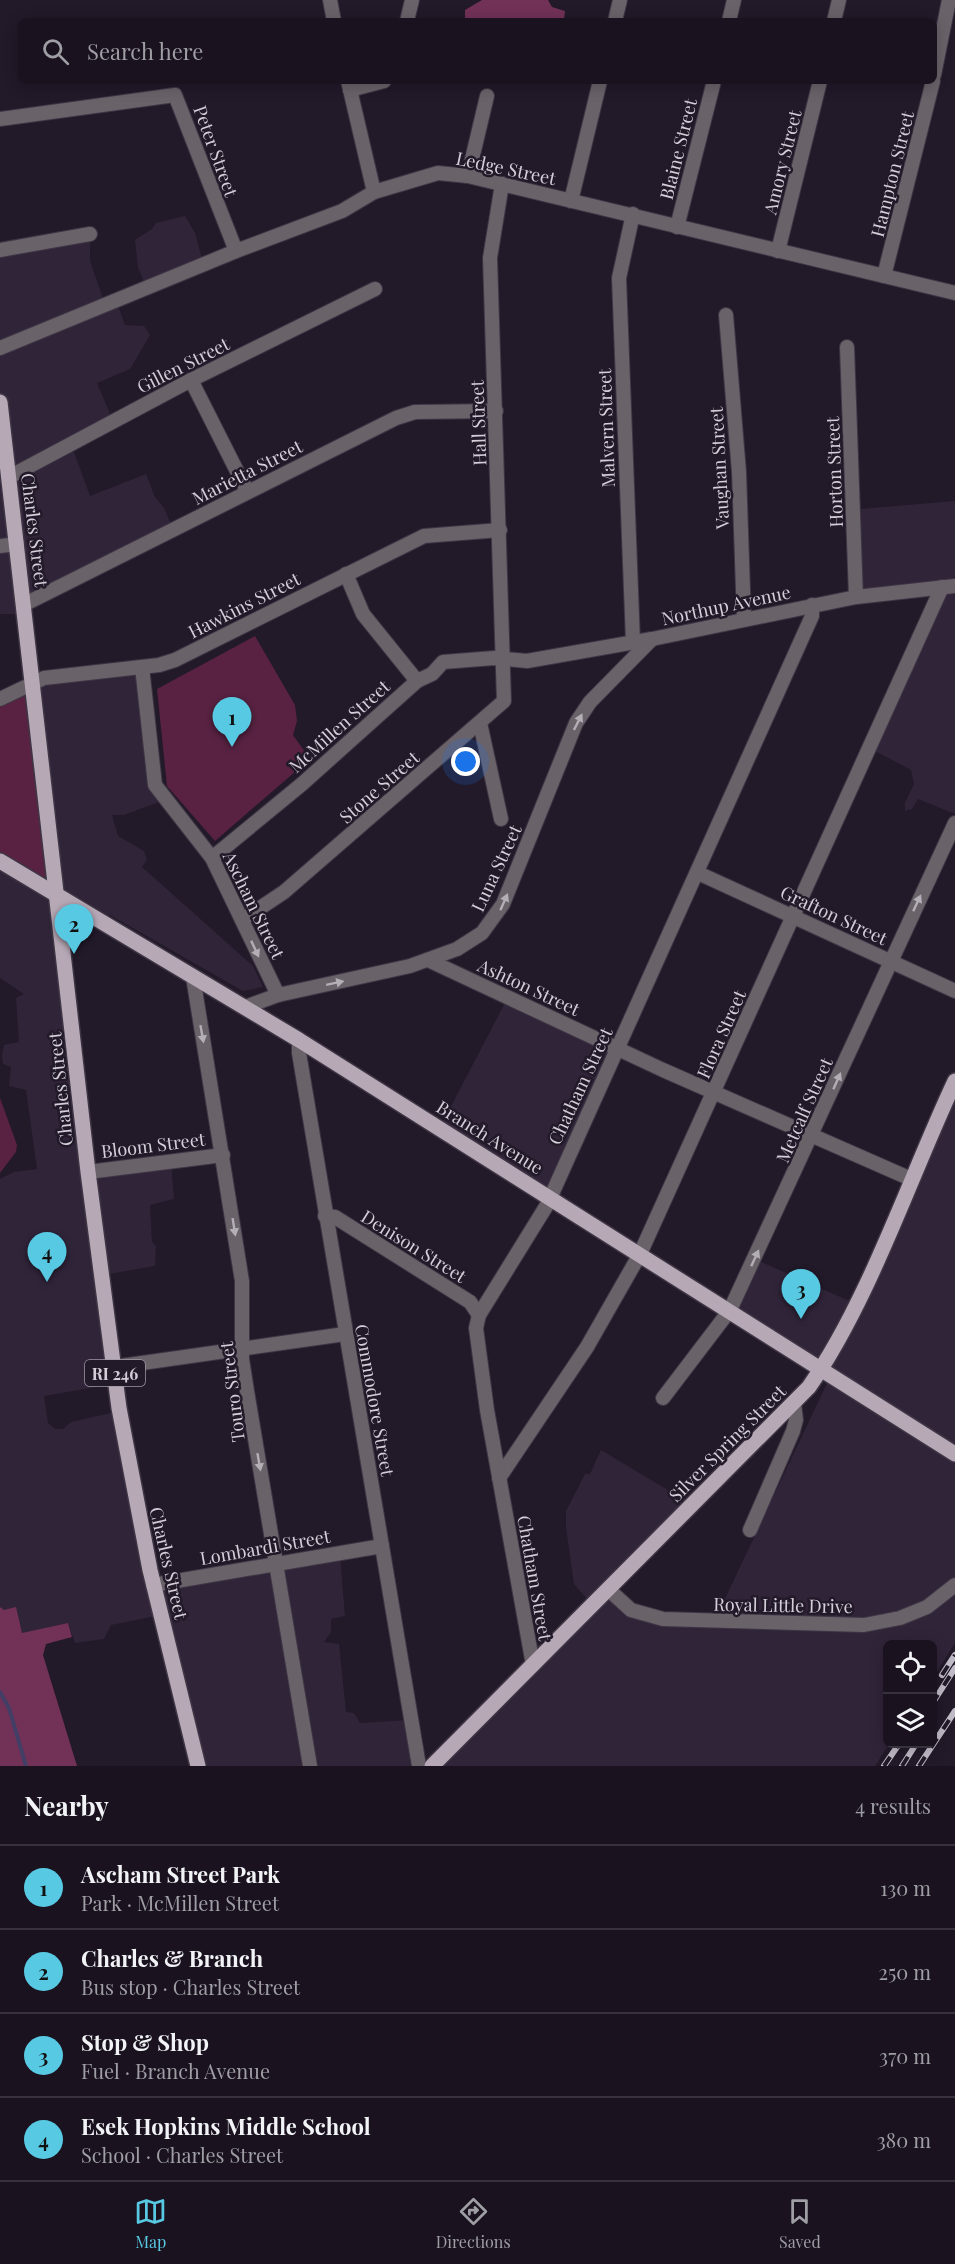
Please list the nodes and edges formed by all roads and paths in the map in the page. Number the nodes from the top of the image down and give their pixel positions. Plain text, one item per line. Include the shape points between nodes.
1 (330, 0) edge
2 (412, 0) edge
3 (620, 0) edge
4 (734, 0) edge
5 (839, 0) edge
6 (948, 0) edge
7 (333, 18) edge
8 (408, 18) edge
9 (616, 18) edge
10 (730, 18) edge
11 (835, 18) edge
12 (937, 59) edge
13 (599, 84) edge
14 (713, 84) edge
15 (819, 84) edge
16 (932, 84) edge
17 (349, 86) edge
18 (487, 96) dead end
19 (0, 119) edge
20 (468, 176) junction
21 (502, 184) junction
22 (374, 192) junction
23 (571, 201) junction
24 (633, 214) junction
25 (677, 227) junction
26 (90, 234) dead end
27 (0, 250) edge
28 (236, 250) junction
29 (778, 251) junction
30 (884, 276) junction
31 (375, 289) dead end
32 (955, 293) edge
33 (726, 315) dead end
34 (847, 347) dead end
35 (0, 348) edge
36 (191, 380) junction
37 (0, 402) edge
38 (496, 411) junction
39 (1, 418) edge
40 (9, 477) junction
41 (247, 491) junction
42 (500, 530) junction
43 (17, 544) junction
44 (0, 546) edge
45 (346, 574) junction
46 (948, 586) edge
47 (856, 597) junction
48 (25, 604) junction
49 (812, 604) junction
50 (744, 619) junction
51 (652, 639) junction
52 (633, 642) junction
53 (504, 661) junction
54 (142, 667) junction
55 (417, 681) junction
56 (33, 682) junction
57 (0, 699) edge
58 (480, 723) junction
59 (501, 819) dead end
60 (955, 823) edge
61 (212, 858) junction
62 (0, 861) edge
63 (698, 873) junction
64 (58, 895) junction
65 (795, 915) junction
66 (242, 920) junction
67 (428, 960) junction
68 (890, 961) junction
69 (193, 977) junction
70 (955, 991) edge
71 (278, 995) junction
72 (245, 1006) junction
73 (299, 1040) junction
74 (618, 1048) junction
75 (955, 1081) edge
76 (715, 1092) junction
77 (814, 1135) junction
78 (223, 1155) junction
79 (88, 1172) junction
80 (911, 1179) junction
81 (550, 1197) junction
82 (325, 1216) junction
83 (640, 1254) junction
84 (730, 1310) junction
85 (479, 1315) junction
86 (345, 1334) junction
87 (242, 1350) junction
88 (114, 1366) junction
89 (822, 1368) junction
90 (663, 1398) dead end
91 (794, 1403) junction
92 (955, 1454) edge
93 (499, 1478) junction
94 (750, 1530) dead end
95 (382, 1546) junction
96 (276, 1562) junction
97 (153, 1585) junction
98 (955, 1585) edge
99 (609, 1590) junction
100 (533, 1665) junction
101 (198, 1766) edge
102 (310, 1766) edge
103 (418, 1766) edge
104 (432, 1766) edge

1 - 7 street
2 - 8 street
3 - 9 street
4 - 10 street
5 - 11 street
6 - 12 street
13 - 23 street
14 - 25 street, Blaine Street
15 - 29 street, Amory Street
16 - 30 street, Hampton Street
17 - 22 street
18 - 20 street
19 - 28 street, Peter Street via 175,95
20 - 21 street, Ledge Street
20 - 22 street, Ledge Street via 438,173
21 - 23 street, Ledge Street
21 - 38 street, Hall Street via 490,258
22 - 28 street, Ledge Street via 342,211
23 - 24 street, Ledge Street
24 - 25 street, Ledge Street
24 - 52 street, Malvern Street via 619,278
25 - 29 street, Ledge Street
26 - 27 street
28 - 35 street, Ledge Street
29 - 30 street, Ledge Street
30 - 32 street, Ledge Street
31 - 36 street, Gillen Street
33 - 50 street, Vaughan Street via 739,472
34 - 47 street, Horton Street
36 - 40 street, Gillen Street
36 - 41 street
37 - 39 main road, Charles Street / RI 246
38 - 41 street, Marietta Street via 407,414
38 - 42 street, Hall Street
39 - 40 main road, Charles Street / RI 246
40 - 43 main road, Charles Street / RI 246
41 - 48 street, Marietta Street
42 - 45 street, Hawkins Street via 424,536
42 - 53 street, Hall Street
43 - 44 street
43 - 48 main road, Charles Street / RI 246
45 - 54 street, Hawkins Street via 175,660
45 - 55 street via 363,614
46 - 47 street, Northup Avenue
46 - 65 street, Flora Street
47 - 49 street, Northup Avenue
48 - 56 main road, Charles Street / RI 246
49 - 50 street, Northup Avenue
49 - 63 street, Chatham Street via 812,616
50 - 51 street, Northup Avenue
51 - 52 street, Northup Avenue
67 -> 51 street, Luna Street via 470,941 500,911 576,723 590,702
52 - 53 street, Northup Avenue via 527,661
53 - 55 street, McMillen Street via 494,658 443,662 432,674
53 - 58 street, Stone Street via 504,701
54 - 56 street, Hawkins Street
54 - 61 street, Ascham Street via 155,785
55 - 61 street, McMillen Street
56 - 57 street, Hawkins Street
56 - 64 main road, Charles Street / RI 246
58 - 59 street
58 - 66 street, Stone Street via 284,892
68 -> 60 street, Metcalf Street
61 - 66 street, Ascham Street
62 - 64 main road, Branch Avenue
63 - 65 street, Grafton Street
63 - 74 street, Chatham Street
64 - 69 main road, Branch Avenue
64 - 79 main road, Charles Street / RI 246
65 - 68 street, Grafton Street
65 - 76 street, Flora Street
66 -> 71 street, Ascham Street
71 -> 67 street, Luna Street
67 - 74 street, Ashton Street
68 - 70 street, Grafton Street
77 -> 68 street, Metcalf Street
69 - 72 main road, Branch Avenue
69 -> 78 street, Touro Street
71 - 72 street, Luna Street
72 - 73 main road, Branch Avenue
73 - 81 main road, Branch Avenue
73 - 82 street, Commodore Street
74 - 76 street, Ashton Street
74 - 81 street, Chatham Street
75 - 80 main road, Silver Spring Street
76 - 77 street, Ashton Street
76 - 83 street, Flora Street
77 - 80 street, Ashton Street
84 -> 77 street, Metcalf Street
78 - 79 street, Bloom Street
78 -> 87 street, Touro Street via 242,1281
79 - 88 main road, Charles Street / RI 246
80 - 89 main road, Silver Spring Street
81 - 83 main road, Branch Avenue
81 - 85 street, Chatham Street
82 - 85 street, Denison Street via 335,1217 470,1302
82 - 86 street, Commodore Street
83 - 84 main road, Branch Avenue
83 - 93 street, Flora Street via 587,1347
84 - 89 main road, Branch Avenue
84 - 90 street, Metcalf Street
85 - 93 street, Chatham Street via 476,1328
86 - 87 street
86 - 95 street, Commodore Street
87 - 88 street
87 -> 96 street, Touro Street
88 - 97 main road, Charles Street / RI 246
89 - 91 main road, Silver Spring Street
89 - 92 main road, Branch Avenue
91 - 94 street via 793,1431
91 - 99 main road, Silver Spring Street
93 - 100 street, Chatham Street
95 - 96 street, Lombardi Street
95 - 103 street, Commodore Street
96 - 97 street, Lombardi Street
96 - 102 street, Touro Street
97 - 101 main road, Charles Street / RI 246
98 - 99 street, Royal Little Drive via 927,1607 900,1618 864,1625 663,1619 632,1610
99 - 100 main road, Silver Spring Street
100 - 104 main road, Silver Spring Street

